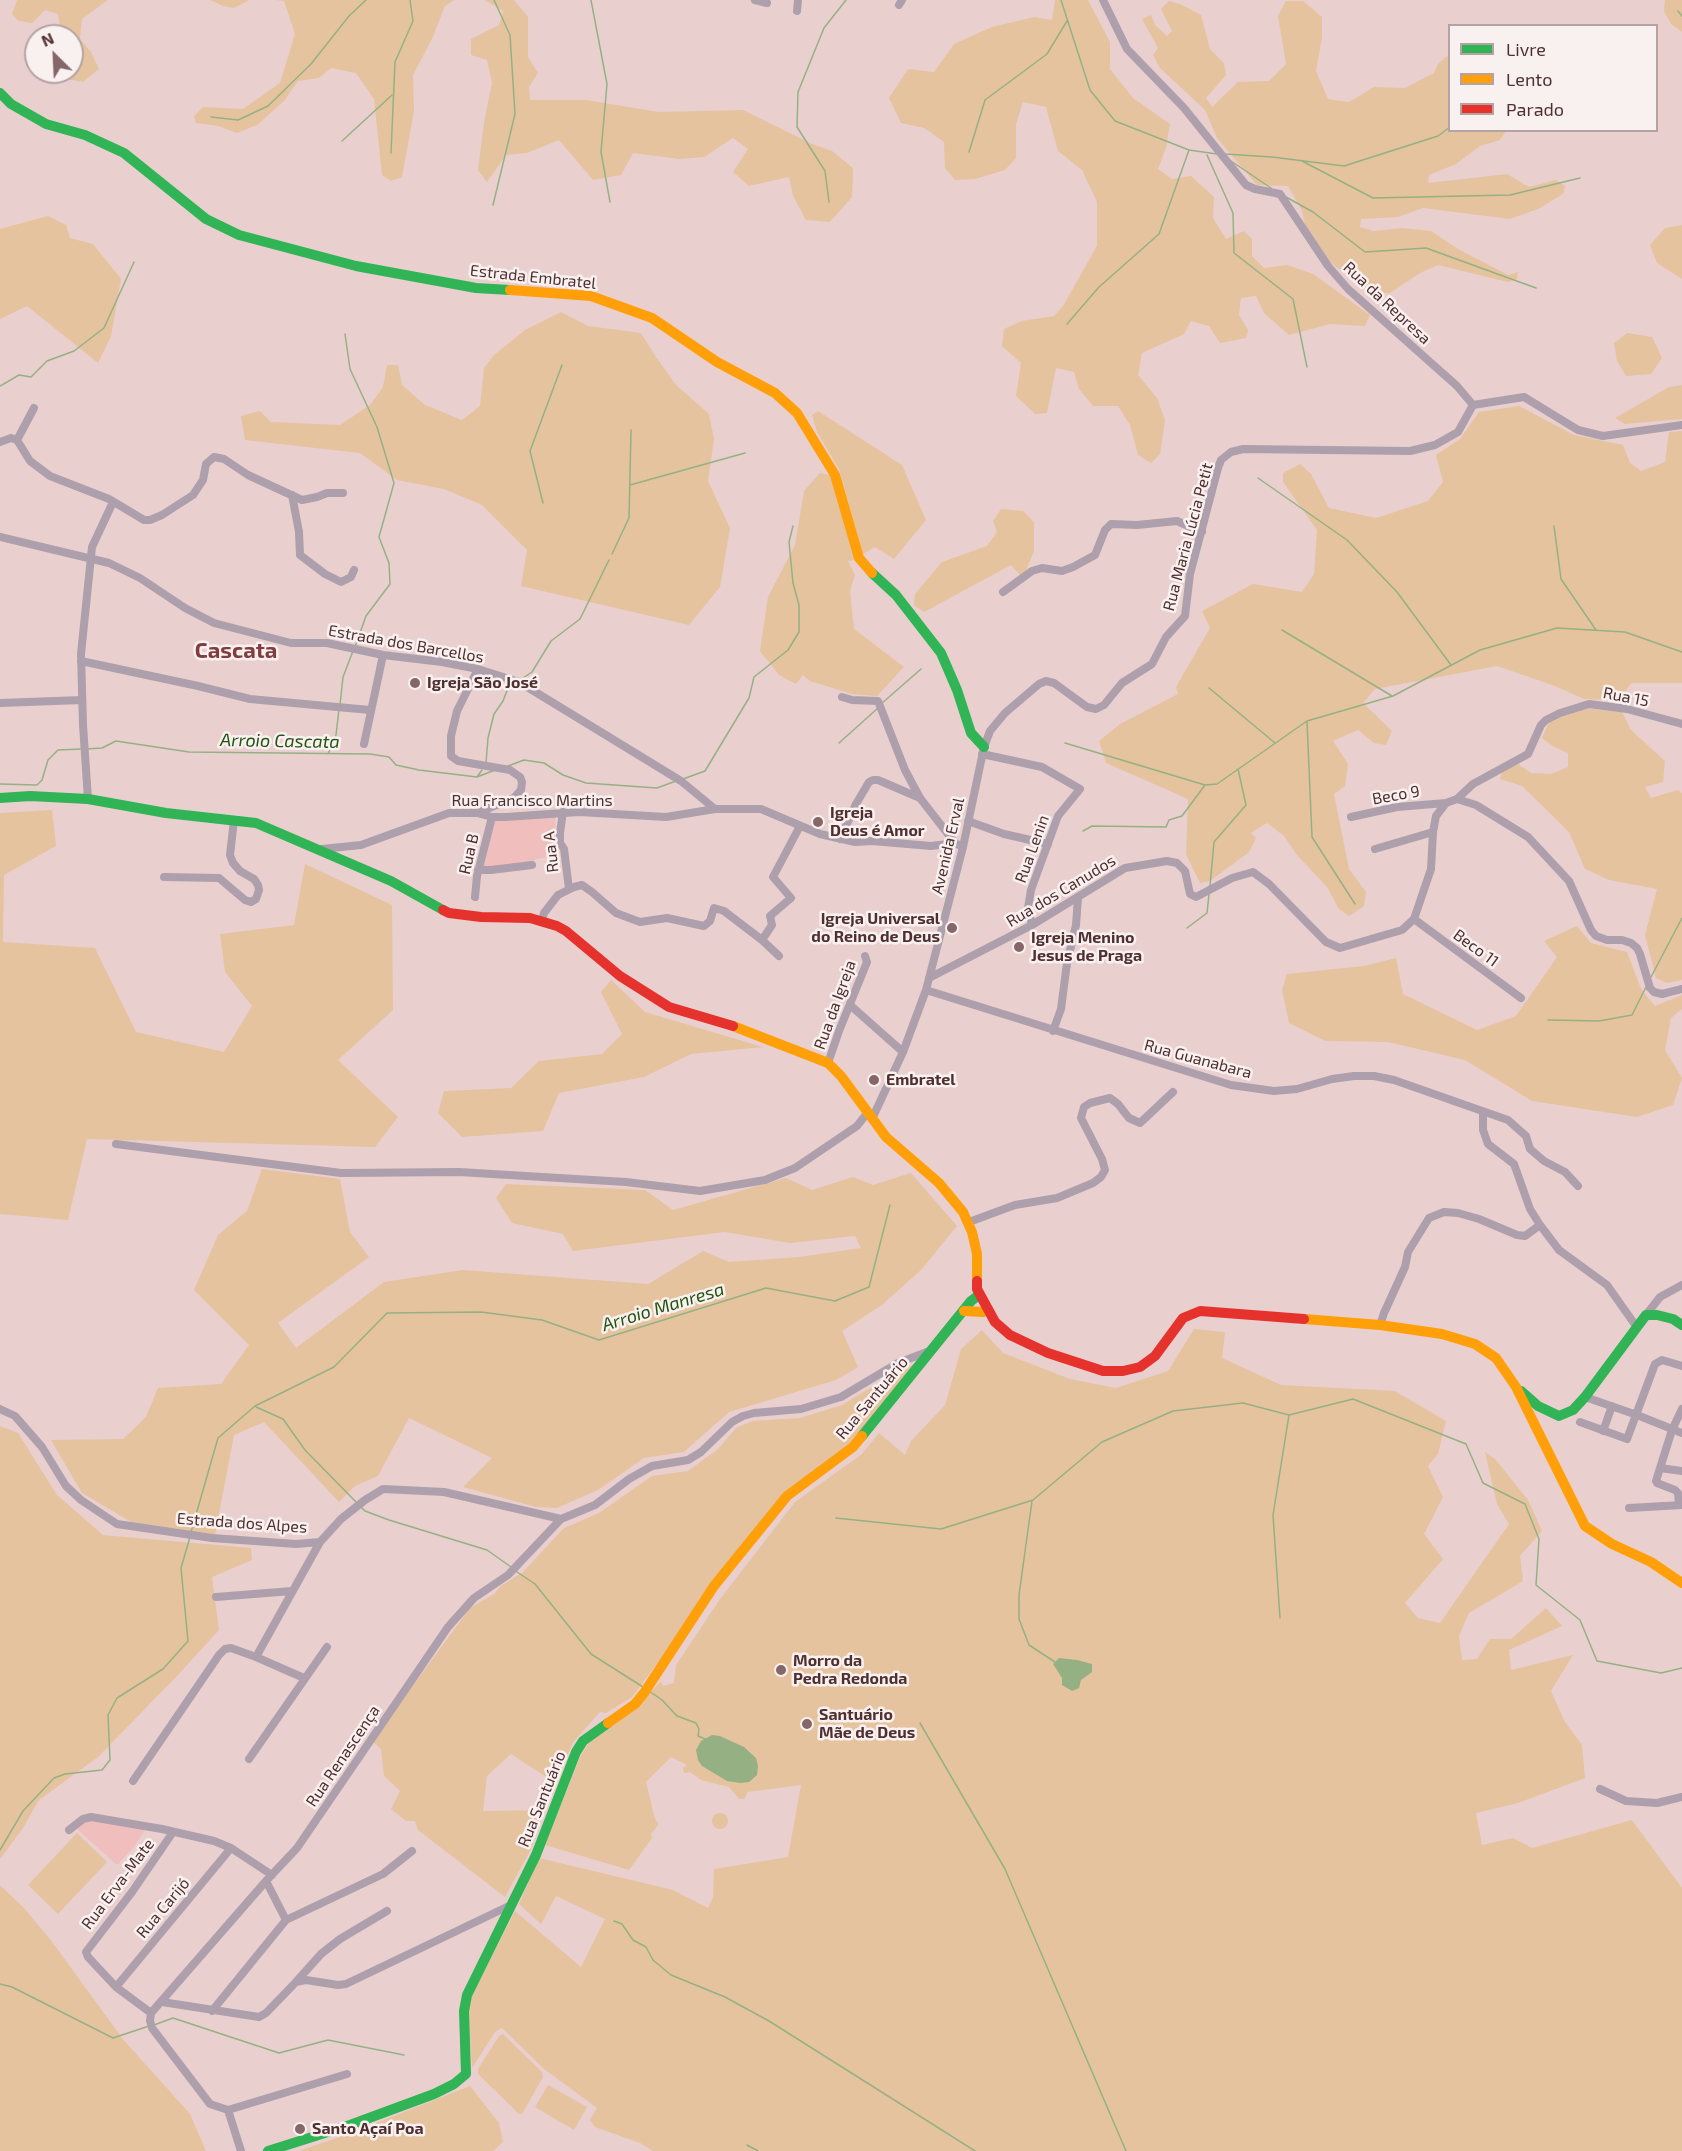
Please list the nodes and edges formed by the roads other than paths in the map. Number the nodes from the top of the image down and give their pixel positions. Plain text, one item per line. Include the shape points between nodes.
1 (755, 0) edge
2 (798, 0) edge
3 (1103, 0) edge
4 (767, 3) dead end
5 (797, 11) dead end
6 (0, 93) edge
7 (1473, 405) junction
8 (34, 408) dead end
9 (1682, 425) edge
10 (18, 440) junction
11 (0, 442) edge
12 (343, 493) dead end
13 (292, 495) junction
14 (113, 502) junction
15 (1202, 532) junction
16 (0, 537) edge
17 (92, 557) junction
18 (354, 570) dead end
19 (1003, 592) dead end
20 (383, 655) junction
21 (81, 661) junction
22 (478, 669) junction
23 (842, 697) dead end
24 (82, 700) junction
25 (0, 704) edge
26 (370, 710) junction
27 (1682, 724) edge
28 (364, 744) dead end
29 (983, 751) junction
30 (0, 798) edge
31 (920, 798) junction
32 (88, 799) junction
33 (1457, 799) junction
34 (1446, 803) junction
35 (715, 809) junction
36 (563, 812) junction
37 (477, 813) junction
38 (492, 817) junction
39 (1351, 817) dead end
40 (234, 820) junction
41 (968, 821) junction
42 (800, 826) junction
43 (1433, 832) junction
44 (840, 839) junction
45 (1048, 844) junction
46 (959, 845) junction
47 (318, 849) junction
48 (1375, 849) dead end
49 (532, 864) dead end
50 (478, 870) junction
51 (164, 877) dead end
52 (569, 889) junction
53 (476, 897) dead end
54 (1078, 898) junction
55 (1414, 919) junction
56 (542, 920) junction
57 (1032, 926) junction
58 (762, 940) junction
59 (779, 956) dead end
60 (866, 956) dead end
61 (929, 978) junction
62 (1682, 989) edge
63 (926, 990) junction
64 (1521, 998) dead end
65 (850, 1005) junction
66 (1053, 1031) junction
67 (903, 1052) junction
68 (828, 1064) junction
69 (1173, 1092) dead end
70 (1483, 1112) junction
71 (870, 1115) junction
72 (116, 1144) dead end
73 (1578, 1186) dead end
74 (969, 1222) junction
75 (1540, 1225) junction
76 (1682, 1285) edge
77 (979, 1294) junction
78 (987, 1310) junction
79 (964, 1311) junction
80 (1646, 1316) junction
81 (1380, 1325) junction
82 (1682, 1325) edge
83 (1636, 1326) junction
84 (932, 1350) junction
85 (1682, 1366) edge
86 (1516, 1387) junction
87 (1585, 1397) junction
88 (1612, 1406) junction
89 (0, 1409) edge
90 (1682, 1409) edge
91 (1638, 1414) junction
92 (1580, 1422) dead end
93 (1672, 1430) junction
94 (1603, 1431) junction
95 (1682, 1433) edge
96 (1660, 1468) junction
97 (1682, 1471) edge
98 (1681, 1505) edge
99 (1629, 1508) dead end
100 (561, 1519) junction
101 (320, 1542) junction
102 (1682, 1583) edge
103 (292, 1591) junction
104 (216, 1597) dead end
105 (327, 1647) dead end
106 (256, 1657) junction
107 (304, 1678) junction
108 (249, 1759) dead end
109 (133, 1781) dead end
110 (1600, 1789) dead end
111 (1682, 1797) edge
112 (69, 1830) dead end
113 (173, 1832) junction
114 (231, 1848) junction
115 (412, 1851) dead end
116 (269, 1878) junction
117 (513, 1904) junction
118 (387, 1911) dead end
119 (286, 1920) junction
120 (296, 1982) junction
121 (116, 1987) junction
122 (162, 2002) junction
123 (212, 2011) junction
124 (151, 2013) junction
125 (347, 2074) dead end
126 (228, 2110) junction
127 (241, 2151) edge
128 (267, 2151) edge

1 - 4 street
2 - 5 street
3 - 7 street, Rua da Represa via 1127,49 1184,108 1246,185 1280,194 1348,289 1457,386
6 - 29 street, Estrada Embratel via 46,124 86,135 124,153 206,219 239,235 356,266 476,288 591,296 652,318 706,355 759,382 797,413 835,475 859,558 896,595 941,653 971,733
7 - 9 street via 1524,397 1578,429 1603,436
7 - 15 street, Rua Maria Lúcia Petit via 1458,432 1435,445 1410,451 1231,452 1218,468
8 - 10 street
10 - 11 street
10 - 14 street via 30,461 50,476
12 - 13 street via 302,500
13 - 14 street via 248,476 224,459 214,458 206,464 196,492 162,515 144,520
13 - 18 street via 300,555 341,582 351,577
14 - 17 street via 92,547
15 - 19 street via 1176,520 1111,525 1095,555 1062,571 1032,571
15 - 29 street, Rua Maria Lúcia Petit via 1190,574 1185,616 1166,637 1152,664 1122,682 1096,709 1087,707 1054,683 1039,684 1005,713 990,731
16 - 17 street, Estrada dos Barcellos
17 - 20 street, Estrada dos Barcellos via 140,578 214,623 291,643 327,643
17 - 21 street
20 - 22 street, Estrada dos Barcellos
20 - 26 street
21 - 24 street
21 - 26 street via 250,699
22 - 35 street, Estrada dos Barcellos via 519,682 681,781
22 - 37 street via 457,711 451,736 452,756 458,761 510,770 522,782 514,798
23 - 31 street via 878,701
24 - 25 street
24 - 32 street
26 - 28 street
27 - 33 street, Rua 15 via 1627,709 1589,704 1560,713 1541,725 1528,754 1473,784
29 - 41 street, Avenida Erval
29 - 45 street, Rua Lenin via 1042,766 1080,789 1058,816
30 - 32 street
31 - 44 street via 878,780 869,782
31 - 46 street
32 - 40 street
33 - 34 street
33 - 62 street via 1476,805 1528,837 1569,880 1596,936 1622,940 1637,948 1654,992
34 - 39 street, Beco 9 via 1397,807
34 - 43 street via 1436,816
35 - 36 street, Rua Francisco Martins via 666,817
35 - 42 street via 761,809
36 - 38 street, Rua Francisco Martins
36 - 52 street, Rua A via 560,843
37 - 38 street, Rua Francisco Martins
37 - 47 street, Rua Francisco Martins via 449,813 361,845
38 - 50 street, Rua B
40 - 47 street via 278,831
40 - 51 street via 230,855 233,863 258,885 256,899 246,900 219,878
41 - 45 street
41 - 46 street, Avenida Erval
42 - 44 street
42 - 58 street via 773,877 791,898 770,916 772,927
43 - 48 street
43 - 55 street via 1431,869
44 - 46 street
45 - 57 street, Rua Lenin via 1031,890 1028,908
46 - 61 street, Avenida Erval
47 - 56 street via 391,881 449,913
49 - 50 street
50 - 53 street, Rua B
52 - 56 street via 552,900
52 - 58 street via 586,887 616,914 640,922 667,918 704,926 714,908 718,908
54 - 55 street, Rua dos Canudos via 1125,868 1167,861 1177,863 1185,871 1190,894 1196,897 1253,872 1326,942 1340,948 1402,930
54 - 57 street, Rua dos Canudos
54 - 66 street via 1061,1009
55 - 64 street, Beco 11
56 - 68 street via 566,932 620,976 669,1007 720,1021
57 - 61 street, Rua dos Canudos
58 - 59 street
60 - 65 street, Rua da Igreja
61 - 63 street, Avenida Erval
63 - 66 street, Rua Guanabara
63 - 67 street, Avenida Erval
65 - 67 street
65 - 68 street, Rua da Igreja
66 - 70 street, Rua Guanabara via 1231,1085 1274,1091 1332,1079 1374,1076
67 - 71 street, Avenida Erval
68 - 71 street
69 - 74 street via 1140,1123 1129,1118 1110,1098 1090,1103 1084,1107 1081,1118 1106,1170 1101,1177 1057,1198 1015,1205
70 - 73 street, Rua Guanabara via 1508,1120 1526,1136 1530,1149 1565,1172
70 - 75 street via 1488,1144 1514,1164
71 - 72 street via 795,1168 765,1180 700,1191 626,1182 459,1172 341,1173
71 - 74 street via 896,1148 939,1183
74 - 77 street via 977,1254
75 - 81 street via 1525,1236 1458,1213 1444,1212 1429,1218 1408,1252
75 - 83 street via 1559,1250 1607,1285
76 - 80 street via 1660,1297
77 - 78 street
77 - 79 street, Rua Santuário
78 - 79 street
78 - 81 street via 995,1322 1024,1343 1103,1371 1140,1367 1155,1356 1183,1318 1200,1311
79 - 84 street, Rua Santuário
80 - 82 street via 1657,1315
80 - 83 street
81 - 86 street via 1443,1334 1475,1344 1496,1358
83 - 87 street
84 - 100 street via 898,1363 841,1396 801,1409 743,1416 688,1460 652,1466 595,1504
84 - 117 street, Rua Santuário via 853,1447 787,1496 714,1586 635,1704 583,1741
85 - 91 street via 1662,1360 1655,1364
86 - 87 street via 1538,1406 1559,1416 1573,1410
86 - 102 street via 1585,1526
87 - 88 street
88 - 91 street
88 - 94 street
89 - 101 street, Estrada dos Alpes via 15,1416 42,1447 66,1486 117,1524 212,1538
90 - 93 street
91 - 93 street
91 - 94 street via 1627,1439
92 - 94 street
93 - 95 street
93 - 96 street
96 - 97 street
96 - 98 street via 1656,1482 1675,1490
98 - 99 street
100 - 101 street, Estrada dos Alpes via 444,1492 383,1489 340,1519
100 - 116 street, Rua Renascença via 508,1575 474,1598 448,1627 297,1848
101 - 103 street
103 - 104 street
103 - 106 street
105 - 107 street
106 - 107 street
106 - 109 street via 231,1648 219,1655
107 - 108 street
110 - 111 street via 1626,1801 1657,1803
112 - 113 street via 91,1817
113 - 114 street
113 - 121 street, Rua Erva-Mate via 86,1952
114 - 116 street
114 - 121 street, Rua Carijó
115 - 119 street via 383,1874
116 - 119 street
116 - 122 street, Rua Renascença
117 - 120 street via 346,1984
117 - 128 street, Rua Santuário via 466,1995 466,2074 434,2094
118 - 120 street via 321,1954
119 - 123 street
120 - 123 street via 259,2017
121 - 124 street
122 - 123 street
122 - 124 street, Rua Renascença
124 - 126 street via 152,2028 210,2104
125 - 126 street
126 - 127 street

